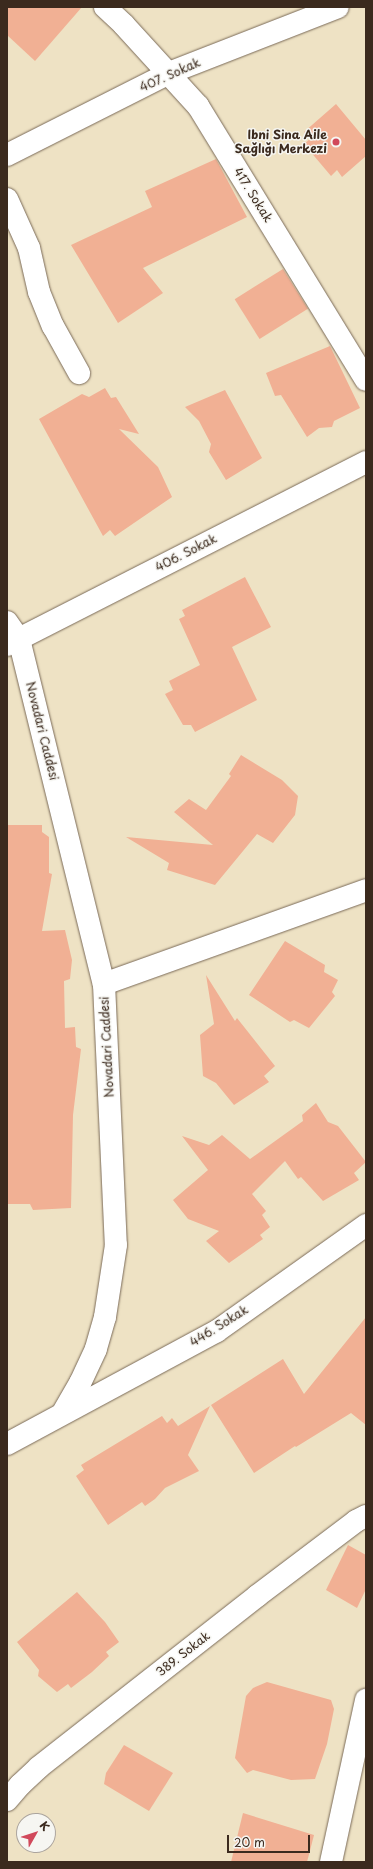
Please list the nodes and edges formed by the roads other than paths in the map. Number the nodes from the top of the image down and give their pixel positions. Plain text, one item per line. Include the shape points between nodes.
1 (105, 7) edge
2 (338, 7) edge
3 (169, 73) junction
4 (7, 155) edge
5 (7, 199) edge
6 (79, 373) dead end
7 (366, 380) edge
8 (366, 462) edge
9 (11, 635) edge
10 (366, 890) edge
11 (104, 984) junction
12 (366, 1225) edge
13 (63, 1412) junction
14 (7, 1444) edge
15 (366, 1516) edge
16 (366, 1700) edge
17 (7, 1800) edge
18 (331, 1862) edge

1 - 3 street, 417. Sokak
2 - 3 street, 407. Sokak
3 - 4 street, 407. Sokak
3 - 7 street, 417. Sokak via 198,106
5 - 6 street via 29,248 39,292 50,319
8 - 9 street, 406. Sokak
9 - 11 street, Novadari Caddesi
10 - 11 street
11 - 13 street, Novadari Caddesi via 116,1245 105,1317 96,1349
12 - 13 street, 446. Sokak via 217,1331
13 - 14 street, Novadari Caddesi
15 - 17 street, 389. Sokak via 257,1596 52,1758 20,1785
16 - 18 street

